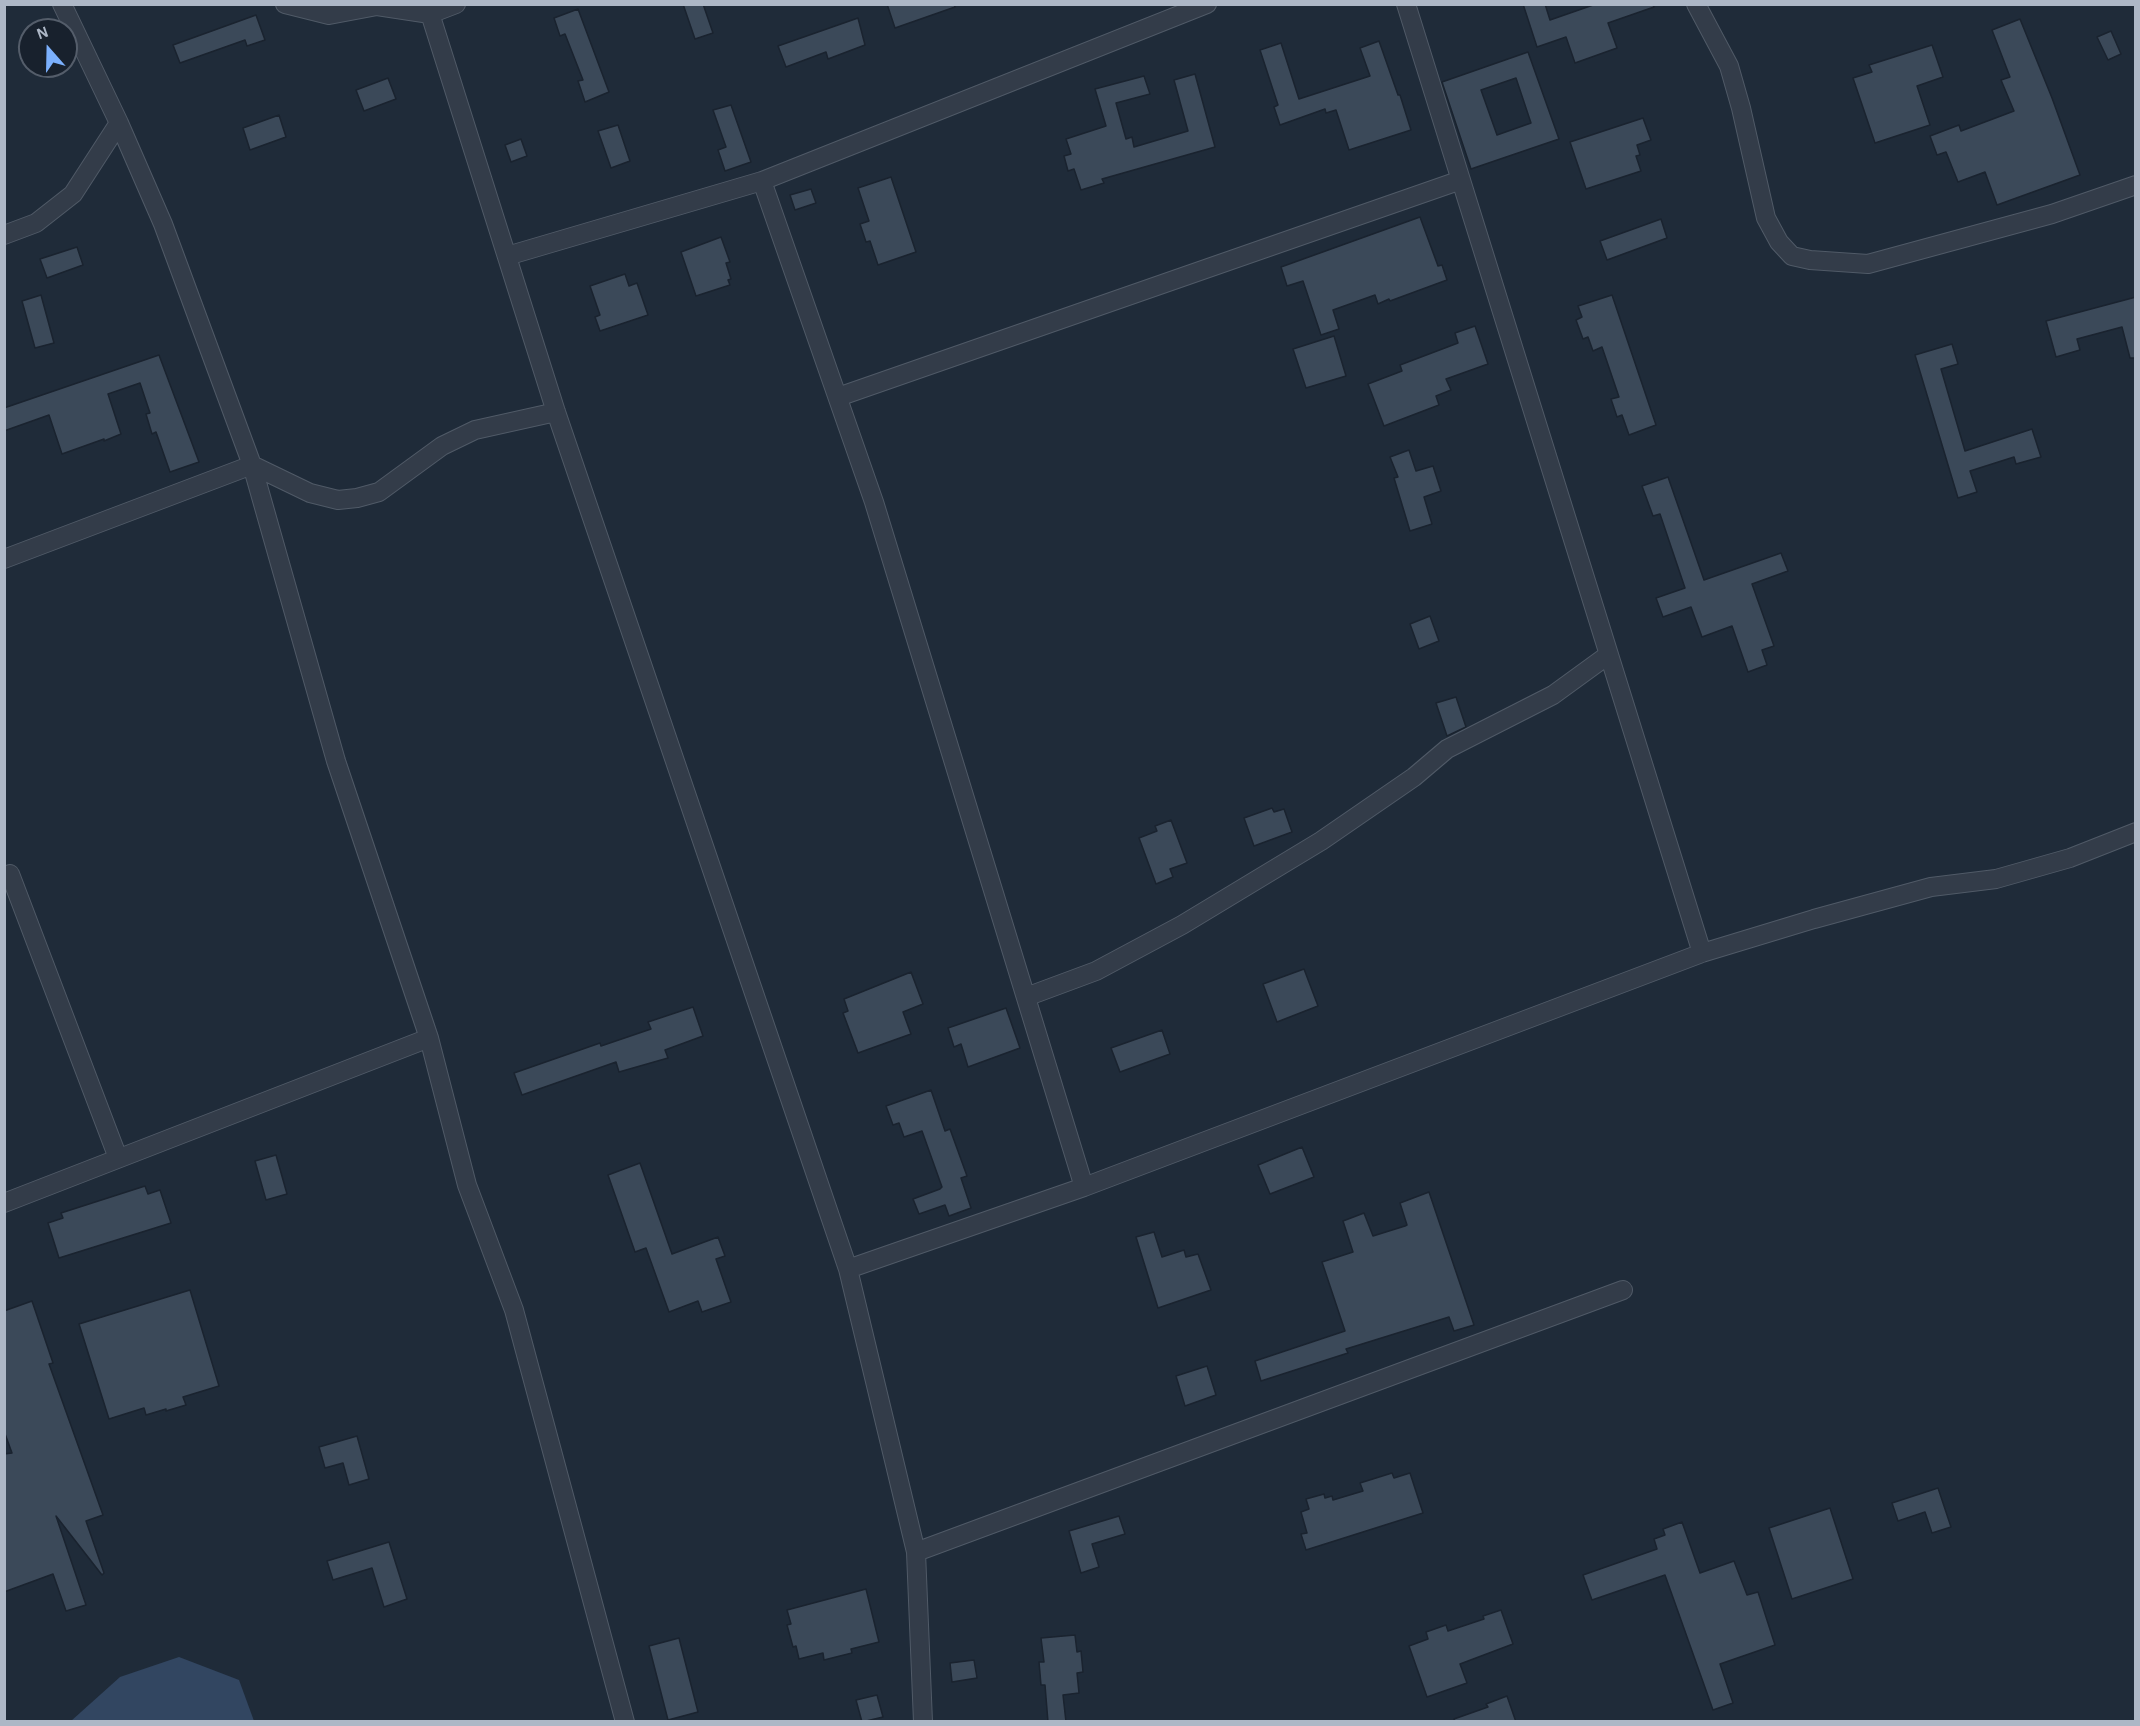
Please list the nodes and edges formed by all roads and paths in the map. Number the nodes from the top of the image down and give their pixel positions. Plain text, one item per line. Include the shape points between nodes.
1 (62, 4) edge
2 (285, 4) edge
3 (456, 4) edge
4 (1207, 4) edge
5 (1406, 4) edge
6 (1696, 4) edge
7 (429, 9) edge
8 (119, 123) junction
9 (1461, 180) junction
10 (762, 181) junction
11 (2136, 185) edge
12 (4, 235) edge
13 (507, 256) junction
14 (838, 397) junction
15 (556, 412) junction
16 (252, 465) junction
17 (4, 559) edge
18 (1608, 655) junction
19 (2136, 832) edge
20 (6, 869) edge
21 (1702, 953) junction
22 (1026, 997) junction
23 (429, 1038) junction
24 (118, 1158) junction
25 (1084, 1187) junction
26 (4, 1203) edge
27 (848, 1269) junction
28 (1623, 1290) dead end
29 (916, 1552) junction
30 (625, 1722) edge
31 (923, 1722) edge

1 - 8 street
2 - 7 street via 329,15 376,6
3 - 7 street
4 - 10 street
5 - 9 street
6 - 11 street via 1730,66 1766,218 1792,256 1810,261 1868,264 2052,214
7 - 13 street
8 - 12 street via 73,194 36,223
8 - 16 street via 163,224
9 - 14 street
9 - 18 street
10 - 13 street
10 - 14 street
13 - 15 street
14 - 22 street
15 - 16 street via 475,430 442,446 380,492 357,498 338,500 310,493
15 - 27 street
16 - 17 street
16 - 23 street via 336,760
18 - 21 street
18 - 22 street via 1553,694 1447,749 1414,777 1321,841 1182,925 1096,971
19 - 21 street via 2070,858 1996,879 1931,887
20 - 24 street
21 - 25 street
22 - 25 street
23 - 24 street
23 - 30 street via 467,1185 514,1310
24 - 26 street
25 - 27 street
27 - 29 street
28 - 29 street
29 - 31 street

